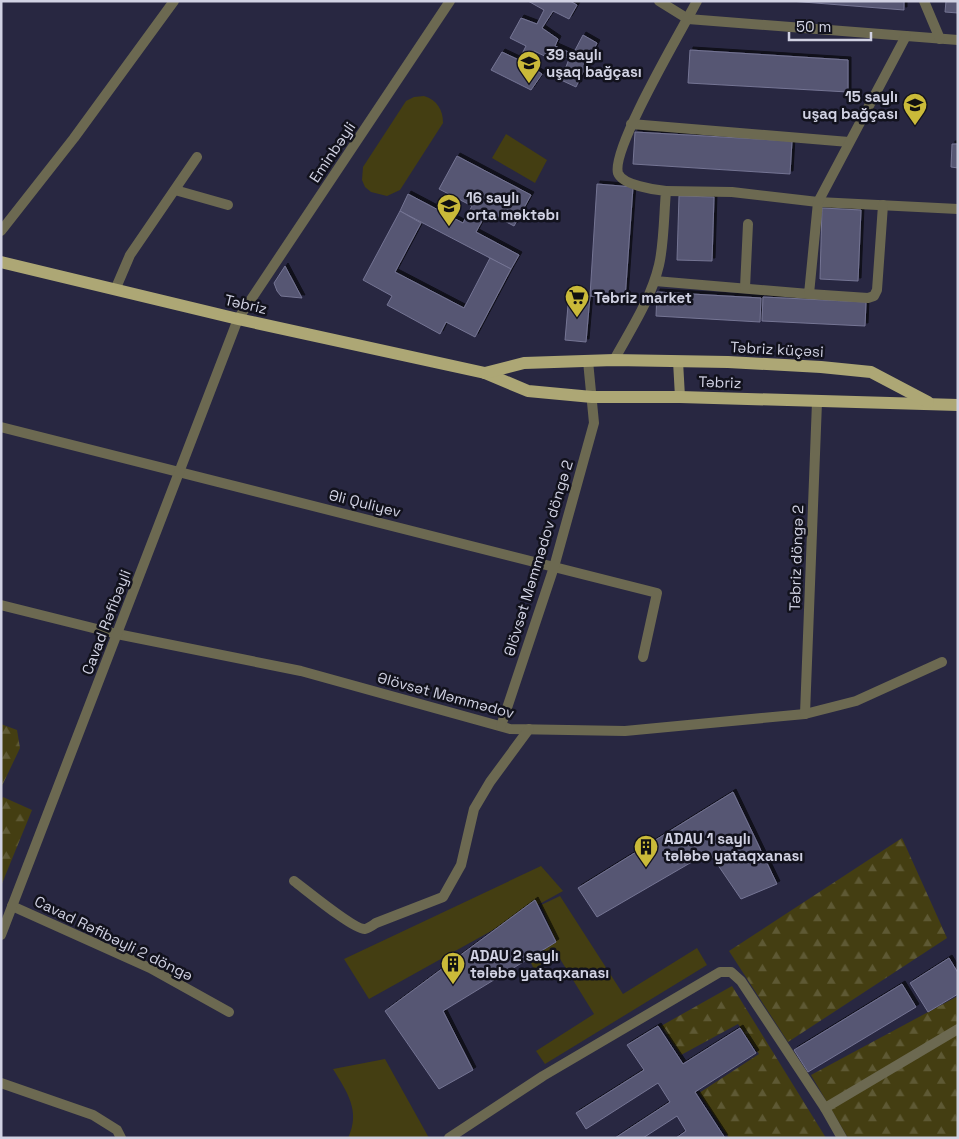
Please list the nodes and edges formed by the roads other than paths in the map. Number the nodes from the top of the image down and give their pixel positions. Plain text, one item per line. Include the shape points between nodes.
1 (174, 1) edge
2 (450, 1) edge
3 (659, 1) edge
4 (697, 1) edge
5 (924, 1) edge
6 (688, 19) junction
7 (906, 36) junction
8 (940, 39) junction
9 (958, 40) edge
10 (631, 124) junction
11 (849, 142) junction
12 (197, 156) dead end
13 (175, 190) junction
14 (666, 191) junction
15 (818, 202) junction
16 (883, 205) junction
17 (228, 206) dead end
18 (958, 209) edge
19 (748, 224) dead end
20 (1, 231) edge
21 (1, 262) edge
22 (654, 281) junction
23 (745, 288) junction
24 (115, 290) junction
25 (809, 294) junction
26 (238, 319) junction
27 (614, 360) junction
28 (588, 361) junction
29 (678, 361) junction
30 (485, 373) junction
31 (592, 397) junction
32 (680, 397) junction
33 (818, 402) junction
34 (930, 404) junction
35 (958, 405) edge
36 (1, 427) edge
37 (180, 471) junction
38 (554, 567) junction
39 (1, 605) edge
40 (117, 634) junction
41 (643, 657) dead end
42 (942, 662) dead end
43 (805, 714) junction
44 (501, 726) junction
45 (529, 729) junction
46 (294, 881) dead end
47 (12, 906) junction
48 (1, 935) edge
49 (229, 1012) dead end
50 (958, 1029) edge
51 (1, 1083) edge
52 (825, 1108) junction
53 (119, 1134) edge
54 (449, 1138) edge
55 (842, 1138) edge

1 - 20 street
2 - 26 street, Eminbəyli
3 - 6 street
4 - 6 street
5 - 8 street
6 - 7 street
6 - 10 street
7 - 8 street
7 - 11 street
8 - 9 street
10 - 11 street
10 - 14 street via 618,162 620,176 650,190
11 - 15 street
12 - 13 street
13 - 17 street
13 - 24 street via 130,255
14 - 15 street via 732,192
14 - 22 street via 660,263
15 - 16 street
15 - 25 street
16 - 18 street
16 - 25 street via 874,296
19 - 23 street
21 - 24 main road, Təbriz
22 - 23 street
22 - 27 street via 646,303
23 - 25 street
24 - 26 main road, Təbriz
26 - 30 main road, Təbriz
26 - 37 street, Cavad Rəfibəyli
27 - 28 main road, Təbriz
27 - 29 main road, Təbriz küçəsi
28 - 30 main road, Təbriz via 524,363
28 - 31 street, Əlövsət Məmmədov döngə 2
29 - 32 main road
29 - 34 main road, Təbriz küçəsi via 871,372
30 - 31 main road, Təbriz via 528,391
31 - 32 main road, Təbriz
31 - 38 street, Əlövsət Məmmədov döngə 2 via 594,423
32 - 33 main road, Təbriz
33 - 34 main road, Təbriz
33 - 43 street, Təbriz döngə 2
34 - 35 main road, Təbriz
36 - 37 street, Əli Quliyev
37 - 38 street, Əli Quliyev
37 - 40 street, Cavad Rəfibəyli
38 - 41 street, Əli Quliyev via 657,593
38 - 44 street, Əlövsət Məmmədov döngə 2
39 - 40 street, Əlövsət Məmmədov
40 - 44 street, Əlövsət Məmmədov via 301,671
40 - 47 street, Cavad Rəfibəyli
42 - 43 street, Əlövsət Məmmədov via 856,701
43 - 45 street, Əlövsət Məmmədov via 625,731
44 - 45 street, Əlövsət Məmmədov
45 - 46 street via 474,809 461,865 444,897 367,929 349,922
47 - 48 street, Cavad Rəfibəyli
47 - 49 street, Cavad Rəfibəyli 2 döngə via 150,968
50 - 52 street
51 - 53 street via 93,1116
52 - 54 street via 741,982 731,972 720,972 543,1076
52 - 55 street

